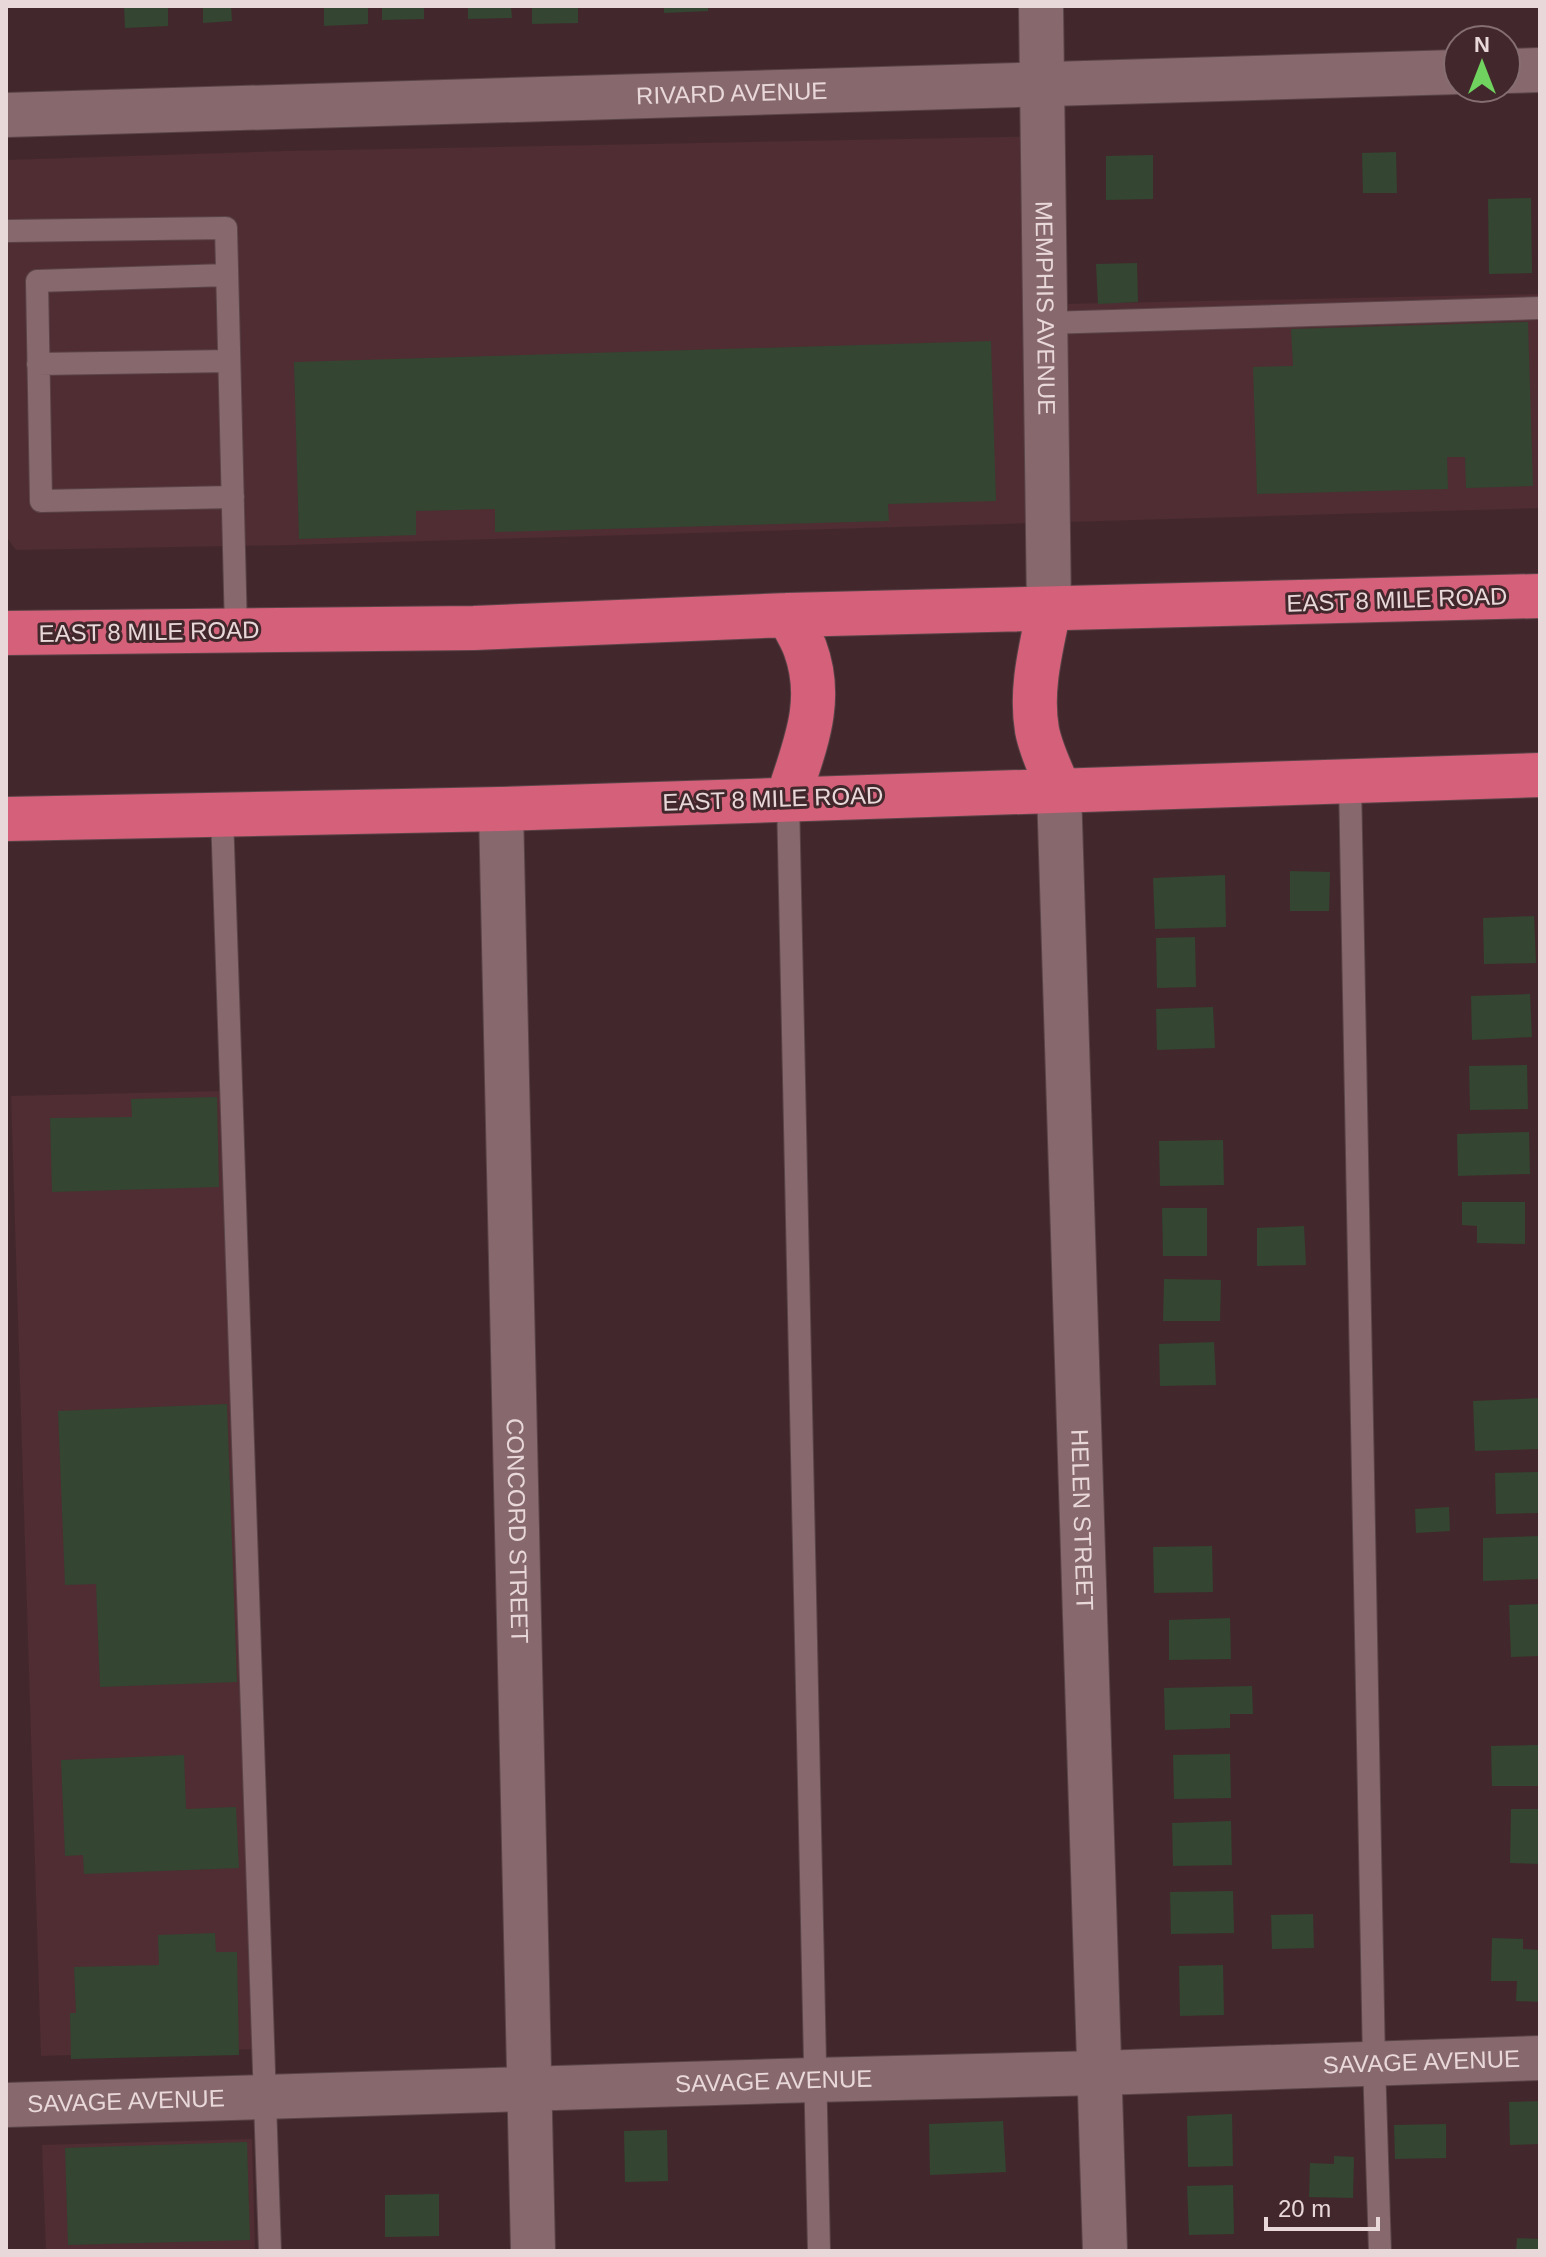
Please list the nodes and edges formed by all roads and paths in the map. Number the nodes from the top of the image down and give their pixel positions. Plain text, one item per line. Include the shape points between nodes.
1 (1041, 6) edge
2 (1442, 72) edge
3 (1043, 83) junction
4 (6, 115) edge
5 (6, 231) edge
6 (227, 275) junction
7 (1540, 308) edge
8 (1046, 323) junction
9 (229, 361) junction
10 (38, 364) junction
11 (233, 497) junction
12 (1540, 596) edge
13 (1049, 609) junction
14 (788, 615) junction
15 (236, 630) junction
16 (6, 633) edge
17 (1540, 775) edge
18 (1350, 781) junction
19 (1059, 790) junction
20 (788, 798) junction
21 (501, 809) junction
22 (222, 815) junction
23 (6, 819) edge
24 (1540, 2058) edge
25 (1374, 2063) junction
26 (1100, 2073) junction
27 (814, 2080) junction
28 (529, 2088) junction
29 (266, 2097) junction
30 (6, 2105) edge
31 (270, 2251) edge
32 (533, 2251) edge
33 (819, 2251) edge
34 (1105, 2251) edge
35 (1380, 2251) edge

1 - 3 street, MEMPHIS AVENUE
2 - 3 street, RIVARD AVENUE
3 - 4 street, RIVARD AVENUE
3 - 8 street, MEMPHIS AVENUE
5 - 6 lane via 226,228
6 - 9 lane
6 - 10 lane via 37,281
7 - 8 lane
8 - 13 street, MEMPHIS AVENUE
9 - 10 lane
9 - 11 lane
10 - 11 lane via 41,501
11 - 15 lane
12 - 13 highway, EAST 8 MILE ROAD
13 - 14 highway, EAST 8 MILE ROAD
13 - 19 highway via 1035,699 1037,730
14 - 15 highway, EAST 8 MILE ROAD via 474,628
14 - 20 highway via 805,645 814,696 811,727
15 - 16 highway, EAST 8 MILE ROAD
17 - 18 highway, EAST 8 MILE ROAD
18 - 19 highway, EAST 8 MILE ROAD
18 - 25 lane
19 - 20 highway, EAST 8 MILE ROAD
19 - 26 street, HELEN STREET
20 - 21 highway, EAST 8 MILE ROAD
20 - 27 lane
21 - 22 highway, EAST 8 MILE ROAD
21 - 28 street, CONCORD STREET
22 - 23 highway, EAST 8 MILE ROAD
22 - 29 lane
24 - 25 street, SAVAGE AVENUE
25 - 26 street, SAVAGE AVENUE
25 - 35 lane
26 - 27 street, SAVAGE AVENUE
26 - 34 street, HELEN STREET
27 - 28 street, SAVAGE AVENUE
27 - 33 lane
28 - 29 street, SAVAGE AVENUE
28 - 32 street, CONCORD STREET
29 - 30 street, SAVAGE AVENUE
29 - 31 lane

